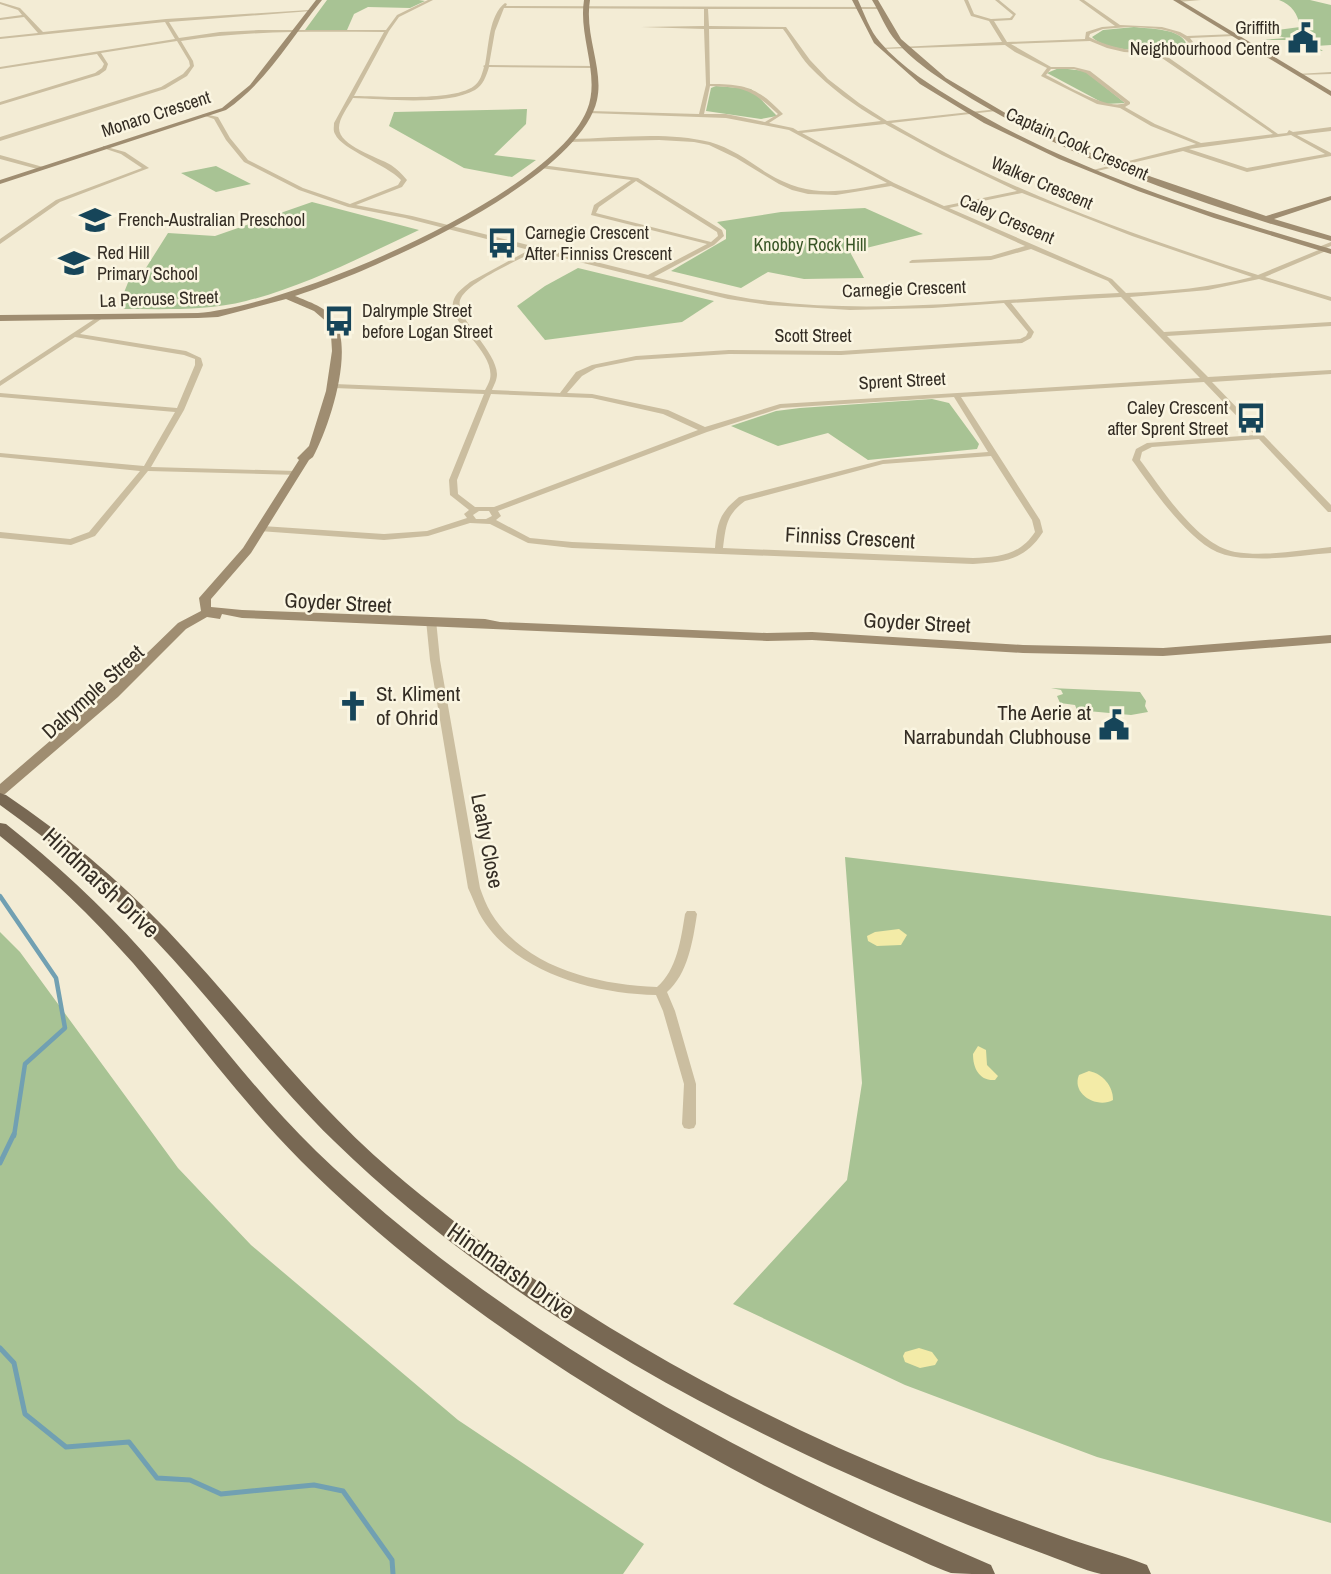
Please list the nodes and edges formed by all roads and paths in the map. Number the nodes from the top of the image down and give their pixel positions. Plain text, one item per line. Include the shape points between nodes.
1 (319, 0) edge
2 (431, 0) edge
3 (510, 0) edge
4 (966, 0) edge
5 (997, 0) edge
6 (1081, 0) edge
7 (1177, 0) edge
8 (1199, 0) edge
9 (0, 4) edge
10 (586, 4) edge
11 (855, 4) edge
12 (876, 4) edge
13 (502, 7) junction
14 (706, 8) junction
15 (309, 11) junction
16 (26, 16) junction
17 (0, 19) edge
18 (166, 20) junction
19 (991, 20) junction
20 (643, 27) dead end
21 (706, 27) junction
22 (1119, 27) junction
23 (293, 31) junction
24 (387, 31) junction
25 (41, 33) junction
26 (1234, 35) junction
27 (1187, 37) junction
28 (0, 38) edge
29 (178, 39) junction
30 (1090, 40) junction
31 (1005, 44) junction
32 (906, 47) junction
33 (882, 48) junction
34 (98, 52) junction
35 (1157, 52) junction
36 (485, 66) junction
37 (594, 66) junction
38 (0, 68) edge
39 (1050, 68) junction
40 (1331, 73) edge
41 (1299, 75) junction
42 (942, 78) junction
43 (919, 79) junction
44 (708, 85) junction
45 (1331, 94) edge
46 (351, 97) junction
47 (0, 104) edge
48 (1121, 107) junction
49 (996, 110) junction
50 (590, 112) junction
51 (972, 113) junction
52 (204, 115) junction
53 (701, 115) junction
54 (767, 122) junction
55 (887, 122) junction
56 (1331, 128) edge
57 (799, 132) junction
58 (1289, 132) junction
59 (1276, 134) junction
60 (0, 139) edge
61 (570, 141) junction
62 (1200, 145) junction
63 (105, 147) junction
64 (1182, 149) junction
65 (0, 157) edge
66 (1117, 166) junction
67 (542, 167) junction
68 (41, 168) junction
69 (1095, 171) junction
70 (636, 179) junction
71 (0, 181) edge
72 (892, 184) junction
73 (1023, 191) junction
74 (1331, 198) edge
75 (1219, 204) junction
76 (350, 206) junction
77 (943, 208) junction
78 (1198, 210) junction
79 (1265, 219) junction
80 (446, 226) junction
81 (0, 242) edge
82 (712, 244) junction
83 (1030, 247) junction
84 (1330, 247) edge
85 (536, 248) junction
86 (912, 262) dead end
87 (649, 277) junction
88 (1259, 277) junction
89 (1122, 294) junction
90 (286, 296) junction
91 (1331, 299) edge
92 (1006, 300) junction
93 (101, 317) junction
94 (0, 319) edge
95 (1331, 324) edge
96 (1164, 334) junction
97 (75, 335) junction
98 (1331, 372) edge
99 (1206, 379) junction
100 (0, 384) edge
101 (334, 386) junction
102 (488, 390) junction
103 (563, 393) junction
104 (955, 394) junction
105 (0, 395) edge
106 (180, 410) junction
107 (704, 430) junction
108 (1261, 437) junction
109 (992, 454) junction
110 (0, 455) edge
111 (146, 469) junction
112 (296, 473) junction
113 (474, 510) junction
114 (494, 510) junction
115 (1331, 510) edge
116 (470, 520) junction
117 (491, 521) junction
118 (262, 529) junction
119 (0, 535) edge
120 (719, 550) junction
121 (1331, 550) edge
122 (216, 613) junction
123 (430, 624) junction
124 (1331, 639) edge
125 (1, 798) edge
126 (0, 828) edge
127 (0, 844) edge
128 (34, 854) junction
129 (691, 914) dead end
130 (660, 991) junction
131 (689, 1124) dead end
132 (982, 1574) edge
133 (1138, 1574) edge

1 - 15 street, Monaro Crescent
2 - 24 street via 398,16
3 - 13 street
4 - 19 street via 972,15
5 - 19 street via 1015,15
6 - 22 street
7 - 8 street
7 - 26 street
9 - 16 street via 18,8
10 - 13 street
10 - 14 street
10 - 37 street, La Perouse Street via 588,48
11 - 12 street
11 - 14 street
11 - 33 street, Captain Cook Crescent
12 - 32 street, Captain Cook Crescent
13 - 36 street
14 - 21 street
15 - 18 street
15 - 23 street, Monaro Crescent
16 - 17 street
16 - 25 street
18 - 25 street
18 - 29 street
19 - 31 street
20 - 21 street
21 - 44 street
21 - 55 street, Walker Crescent via 782,27 823,76
22 - 27 street via 1159,29
22 - 30 street via 1091,32
23 - 24 street
23 - 29 street
23 - 52 street, Monaro Crescent via 244,95 224,109
24 - 46 street
25 - 28 street
26 - 27 street
26 - 41 street
27 - 35 street via 1191,42 1187,46
29 - 34 street
29 - 60 street via 192,65 172,84
30 - 31 street
30 - 35 street via 1120,50
31 - 32 street
31 - 39 street
32 - 33 street
32 - 42 street, Captain Cook Crescent
33 - 43 street, Captain Cook Crescent
34 - 38 street
34 - 47 street via 106,64 97,74
35 - 59 street
36 - 37 street
36 - 46 street via 480,85 460,93
37 - 50 street, La Perouse Street via 596,93
39 - 48 street via 1043,75 1099,103
39 - 48 street via 1088,72 1128,103
40 - 41 street
41 - 45 street
42 - 43 street
42 - 49 street, Captain Cook Crescent
43 - 51 street, Captain Cook Crescent
44 - 53 street
44 - 54 street via 754,89 781,114
46 - 76 street via 337,123 338,135 404,180 400,186
48 - 62 street
49 - 51 street
49 - 66 street, Captain Cook Crescent
50 - 53 street, Caley Crescent
50 - 61 street, La Perouse Street
51 - 55 street
51 - 69 street, Captain Cook Crescent
52 - 63 street, Monaro Crescent
52 - 76 street, Carnegie Crescent via 216,118 246,160 301,189
53 - 54 street, Caley Crescent
54 - 57 street, Caley Crescent
55 - 57 street
55 - 73 street, Walker Crescent
56 - 58 street
57 - 72 street, Caley Crescent
58 - 59 street
58 - 64 street via 1330,155 1247,170
59 - 62 street
61 - 67 street, La Perouse Street
61 - 72 street via 699,142 725,150 787,187 809,192
62 - 64 street
63 - 68 street, Monaro Crescent
63 - 81 street via 146,166 141,172 53,203
64 - 66 street
65 - 68 street
66 - 69 street
66 - 75 street, Captain Cook Crescent
67 - 70 street
67 - 80 street, La Perouse Street via 500,197
68 - 71 street, Monaro Crescent
69 - 78 street, Captain Cook Crescent
70 - 82 street via 718,229 721,236
70 - 82 street via 596,206 593,214
72 - 77 street, Caley Crescent
73 - 77 street
73 - 88 street, Walker Crescent
74 - 79 street
75 - 78 street
75 - 79 street, Captain Cook Crescent
76 - 80 street, Carnegie Crescent
77 - 83 street, Caley Crescent
78 - 84 street, Captain Cook Crescent
79 - 84 street, Captain Cook Crescent
80 - 85 street, Carnegie Crescent
80 - 90 street, La Perouse Street via 343,275
82 - 87 street
83 - 86 street via 991,258
83 - 89 street, Caley Crescent via 1096,272
84 - 88 street, Carnegie Crescent
85 - 87 street, Carnegie Crescent
85 - 102 street via 458,297 457,314 490,357 494,377
87 - 92 street, Carnegie Crescent via 728,297 793,306 850,308
88 - 89 street, Carnegie Crescent via 1205,288
88 - 91 street, Walker Crescent
89 - 92 street, Carnegie Crescent
89 - 96 street, Caley Crescent
90 - 93 street, La Perouse Street via 205,315
90 - 101 street via 321,312 332,323
92 - 103 street, Scott Street via 1031,332 1022,341 841,353 729,352 636,358 579,373
93 - 94 street, La Perouse Street
93 - 97 street
95 - 96 street
96 - 99 street, Caley Crescent
97 - 100 street
97 - 106 street via 198,358
98 - 99 street, Sprent Street
99 - 104 street, Sprent Street
99 - 108 street, Caley Crescent
101 - 102 street
101 - 112 street
102 - 103 street
102 - 113 street via 453,480 454,495
103 - 107 street via 639,404
104 - 107 street, Sprent Street via 791,405
104 - 109 street, Finniss Crescent
105 - 106 street
106 - 111 street
107 - 114 street, Sprent Street
108 - 115 street, Caley Crescent
108 - 121 street via 1150,445 1139,451 1136,460 1201,538 1222,551 1258,555
109 - 120 street via 883,462 742,499 722,519
109 - 120 street, Finniss Crescent via 1036,520 1039,533 1018,555 973,561
110 - 111 street
111 - 112 street
111 - 119 street via 88,537 71,542
112 - 118 street
113 - 114 street
113 - 116 street via 468,514
114 - 117 street via 497,516
116 - 117 street
116 - 118 street via 428,533 384,537
117 - 120 street, Finniss Crescent via 521,538 545,543
118 - 122 street via 219,587
122 - 123 street, Goyder Street via 232,619
122 - 125 street, Dalrymple Street via 192,629 119,699
123 - 124 street, Goyder Street via 1163,652
123 - 130 street, Leahy Close via 474,888 484,911 512,943 557,971 618,988
125 - 133 main road, Hindmarsh Drive via 83,860 138,911 339,1133 398,1187 522,1281 676,1377 809,1446 971,1517
126 - 128 main road, Hindmarsh Drive
127 - 128 main road
128 - 132 main road, Hindmarsh Drive via 114,931 306,1153 386,1228 462,1289 556,1355 708,1446 817,1502
129 - 130 street via 686,944 669,982
130 - 131 street via 690,1084

